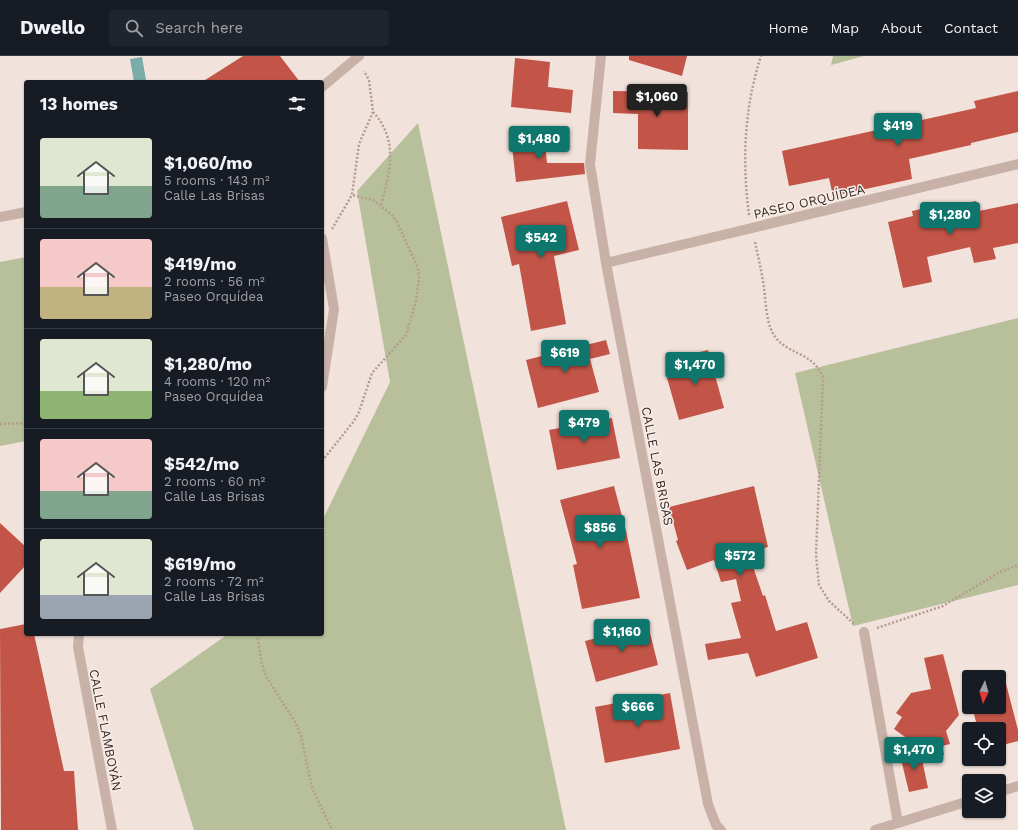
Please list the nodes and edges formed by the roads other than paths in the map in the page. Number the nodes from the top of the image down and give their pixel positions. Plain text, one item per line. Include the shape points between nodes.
1 (601, 56) edge
2 (358, 57) edge
3 (324, 85) edge
4 (1018, 164) edge
5 (24, 212) edge
6 (0, 217) edge
7 (324, 252) edge
8 (606, 263) junction
9 (324, 374) edge
10 (864, 632) road end
11 (79, 636) edge
12 (1018, 786) edge
13 (1006, 790) edge
14 (962, 803) edge
15 (898, 823) junction
16 (112, 830) edge
17 (721, 830) edge
18 (875, 830) edge

1 - 8 street, CALLE LAS BRISAS via 590,164
2 - 3 street
4 - 8 street, PASEO ORQUÍDEA
5 - 6 street
7 - 9 street via 334,309
8 - 17 street, CALLE LAS BRISAS via 708,804 716,825
10 - 15 street
11 - 16 street, CALLE FLAMBOYÁN via 78,647
12 - 13 street
14 - 15 street
15 - 18 street

